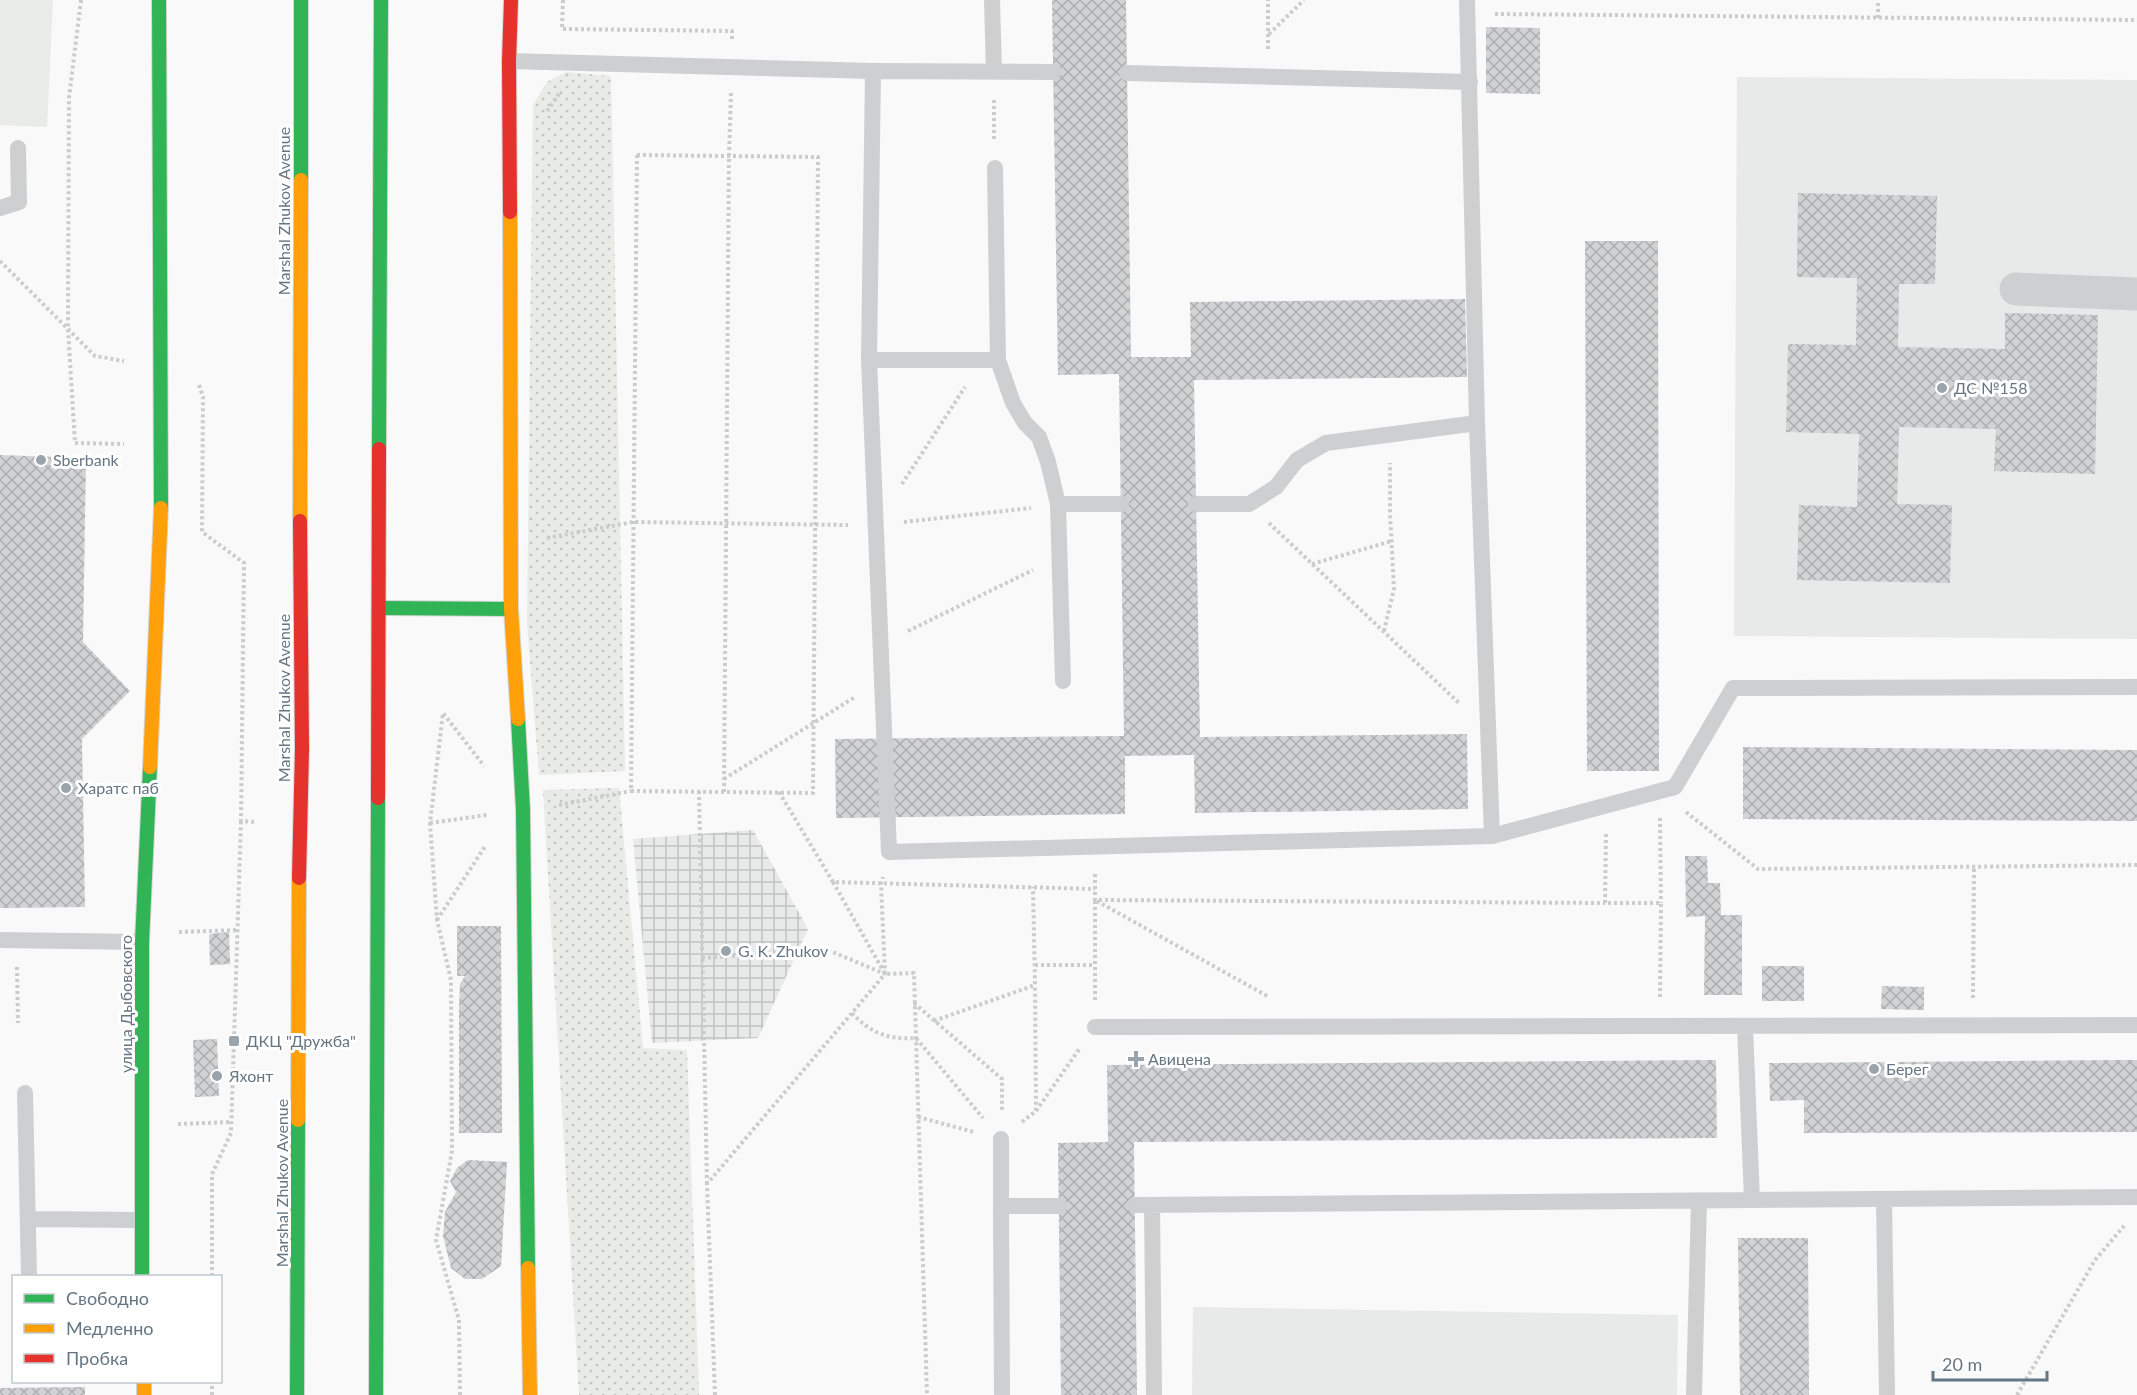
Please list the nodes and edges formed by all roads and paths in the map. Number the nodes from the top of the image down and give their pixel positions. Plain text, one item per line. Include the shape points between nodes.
1 (81, 0) edge
2 (159, 0) edge
3 (301, 0) edge
4 (381, 0) edge
5 (511, 0) edge
6 (563, 0) edge
7 (992, 0) edge
8 (1269, 0) edge
9 (1304, 0) edge
10 (1878, 0) edge
11 (1467, 7) edge
12 (1878, 18) junction
13 (2137, 20) edge
14 (1268, 34) junction
15 (509, 61) junction
16 (732, 67) junction
17 (873, 71) junction
18 (994, 72) junction
19 (1053, 72) dead end
20 (1127, 73) dead end
21 (1268, 76) junction
22 (1470, 82) junction
23 (564, 87) dead end
24 (547, 121) dead end
25 (18, 148) dead end
26 (729, 156) junction
27 (994, 168) joint
28 (0, 208) edge
29 (0, 261) edge
30 (2016, 290) dead end
31 (2137, 294) edge
32 (68, 329) junction
33 (869, 360) junction
34 (990, 360) junction
35 (129, 362) dead end
36 (195, 375) dead end
37 (1477, 423) junction
38 (1390, 435) junction
39 (130, 444) dead end
40 (1058, 504) junction
41 (1121, 504) dead end
42 (1196, 504) dead end
43 (1249, 504) junction
44 (633, 522) junction
45 (726, 523) junction
46 (815, 524) junction
47 (876, 525) junction
48 (1392, 541) junction
49 (547, 549) dead end
50 (1059, 558) junction
51 (1312, 564) junction
52 (379, 608) junction
53 (510, 609) junction
54 (1384, 632) junction
55 (880, 645) junction
56 (882, 680) junction
57 (1063, 681) dead end
58 (2137, 687) edge
59 (813, 723) junction
60 (1488, 731) junction
61 (488, 772) dead end
62 (723, 779) junction
63 (631, 791) junction
64 (699, 791) junction
65 (1659, 791) junction
66 (724, 792) junction
67 (1606, 805) junction
68 (523, 810) junction
69 (241, 822) junction
70 (257, 822) dead end
71 (430, 823) junction
72 (1492, 836) junction
73 (487, 844) dead end
74 (1095, 847) junction
75 (889, 852) junction
76 (2137, 865) edge
77 (1974, 866) junction
78 (833, 882) dead end
79 (1033, 887) dead end
80 (1095, 900) junction
81 (1605, 903) junction
82 (1661, 903) junction
83 (437, 920) junction
84 (238, 930) junction
85 (171, 932) dead end
86 (8, 940) edge
87 (142, 942) junction
88 (702, 958) junction
89 (1095, 964) junction
90 (1035, 965) junction
91 (885, 974) junction
92 (1973, 984) dead end
93 (1035, 986) junction
94 (1270, 998) dead end
95 (914, 1003) junction
96 (852, 1013) junction
97 (934, 1021) junction
98 (18, 1023) dead end
99 (2137, 1025) edge
100 (1095, 1027) junction
101 (1660, 1027) junction
102 (1745, 1027) junction
103 (915, 1038) junction
104 (25, 1093) dead end
105 (1036, 1111) junction
106 (918, 1117) junction
107 (232, 1122) junction
108 (142, 1125) junction
109 (1001, 1139) junction
110 (707, 1184) junction
111 (2137, 1197) edge
112 (1884, 1199) junction
113 (1752, 1200) junction
114 (1699, 1201) junction
115 (1135, 1205) dead end
116 (1152, 1205) junction
117 (1000, 1206) junction
118 (1059, 1206) dead end
119 (28, 1219) junction
120 (2130, 1219) dead end
121 (141, 1220) junction
122 (30, 1275) edge
123 (142, 1275) edge
124 (212, 1275) edge
125 (297, 1395) edge
126 (376, 1395) edge
127 (460, 1395) edge
128 (530, 1395) edge
129 (715, 1395) edge
130 (927, 1395) edge
131 (1002, 1395) edge
132 (1154, 1395) edge
133 (1694, 1395) edge
134 (1887, 1395) edge
135 (2017, 1395) edge

1 - 32 path via 69,98
2 - 87 street, улица Дыбовского via 161,532
3 - 125 street, Marshal Zhukov Avenue via 302,749
4 - 52 street
5 - 15 street
6 - 16 path via 562,29 732,30
7 - 18 lane
8 - 14 path
9 - 14 path
10 - 12 path
11 - 12 path
11 - 22 lane
12 - 13 path
14 - 21 path
15 - 16 lane
15 - 53 street
16 - 17 lane
16 - 26 path
17 - 18 lane
17 - 33 lane
18 - 19 lane
18 - 27 path
20 - 21 lane
21 - 22 lane
22 - 37 lane
23 - 24 path via 547,109
25 - 28 lane via 19,202
26 - 44 path via 636,155
26 - 45 path
26 - 46 path via 818,157
27 - 34 lane
29 - 32 path
30 - 31 street
32 - 35 path via 95,356
32 - 39 path via 75,443
33 - 34 lane
33 - 47 lane
34 - 40 lane via 1025,423 1039,437
34 - 47 path
36 - 69 path via 203,397 202,532 244,563
37 - 38 lane
37 - 60 lane
38 - 43 lane via 1326,443 1296,460 1276,486
38 - 48 path
40 - 41 lane
40 - 47 path
40 - 50 lane
42 - 43 lane
43 - 51 path
44 - 45 path
44 - 49 path via 547,538
44 - 63 path
45 - 46 path
45 - 62 path
46 - 47 path
46 - 59 path
47 - 55 lane
48 - 51 path
48 - 54 path via 1394,589
50 - 55 path
50 - 57 lane
51 - 54 path
52 - 53 street
52 - 126 street
53 - 68 street
54 - 60 path
55 - 56 lane
56 - 59 path
56 - 75 lane
58 - 65 lane via 1733,688 1675,787
59 - 62 path
59 - 66 path via 813,793
60 - 72 lane
61 - 71 path via 443,713
62 - 66 path
63 - 64 path
63 - 68 path
64 - 66 path
64 - 88 path
65 - 67 lane
65 - 77 path via 1758,868
65 - 82 path
67 - 72 lane
67 - 81 path
68 - 71 path
68 - 128 street
69 - 70 path
69 - 84 path
71 - 83 path
72 - 74 lane
73 - 83 path
74 - 75 lane
74 - 80 path
75 - 91 path via 881,884
76 - 77 path
77 - 92 path
78 - 91 path
79 - 90 path
80 - 81 path
80 - 89 path
80 - 94 path
81 - 82 path
82 - 101 path
83 - 127 path via 451,980 452,1151 436,1240 459,1320
84 - 85 path
84 - 107 path
86 - 87 lane
86 - 98 path
87 - 108 street, улица Дыбовского
88 - 91 path via 828,950
88 - 110 path
89 - 90 path
89 - 100 path
90 - 93 path
91 - 95 path via 914,974
91 - 96 path
93 - 97 path
93 - 105 path
95 - 97 path
95 - 103 path
96 - 103 path via 880,1035
96 - 110 path
97 - 109 path via 1002,1079
99 - 102 lane
100 - 101 lane
100 - 105 path
101 - 102 lane
102 - 113 lane
103 - 106 path
103 - 109 path
104 - 119 lane
105 - 109 path
106 - 109 path
106 - 130 path
107 - 108 path
107 - 124 path via 231,1133 212,1174
108 - 121 street, улица Дыбовского
109 - 117 lane
110 - 129 path
111 - 112 lane
112 - 113 lane
112 - 134 lane
113 - 114 lane
114 - 116 lane
114 - 133 lane
115 - 116 lane
116 - 132 lane
117 - 118 lane
117 - 131 lane
119 - 121 lane
119 - 122 lane
120 - 135 path via 2095,1260
121 - 123 street, улица Дыбовского

